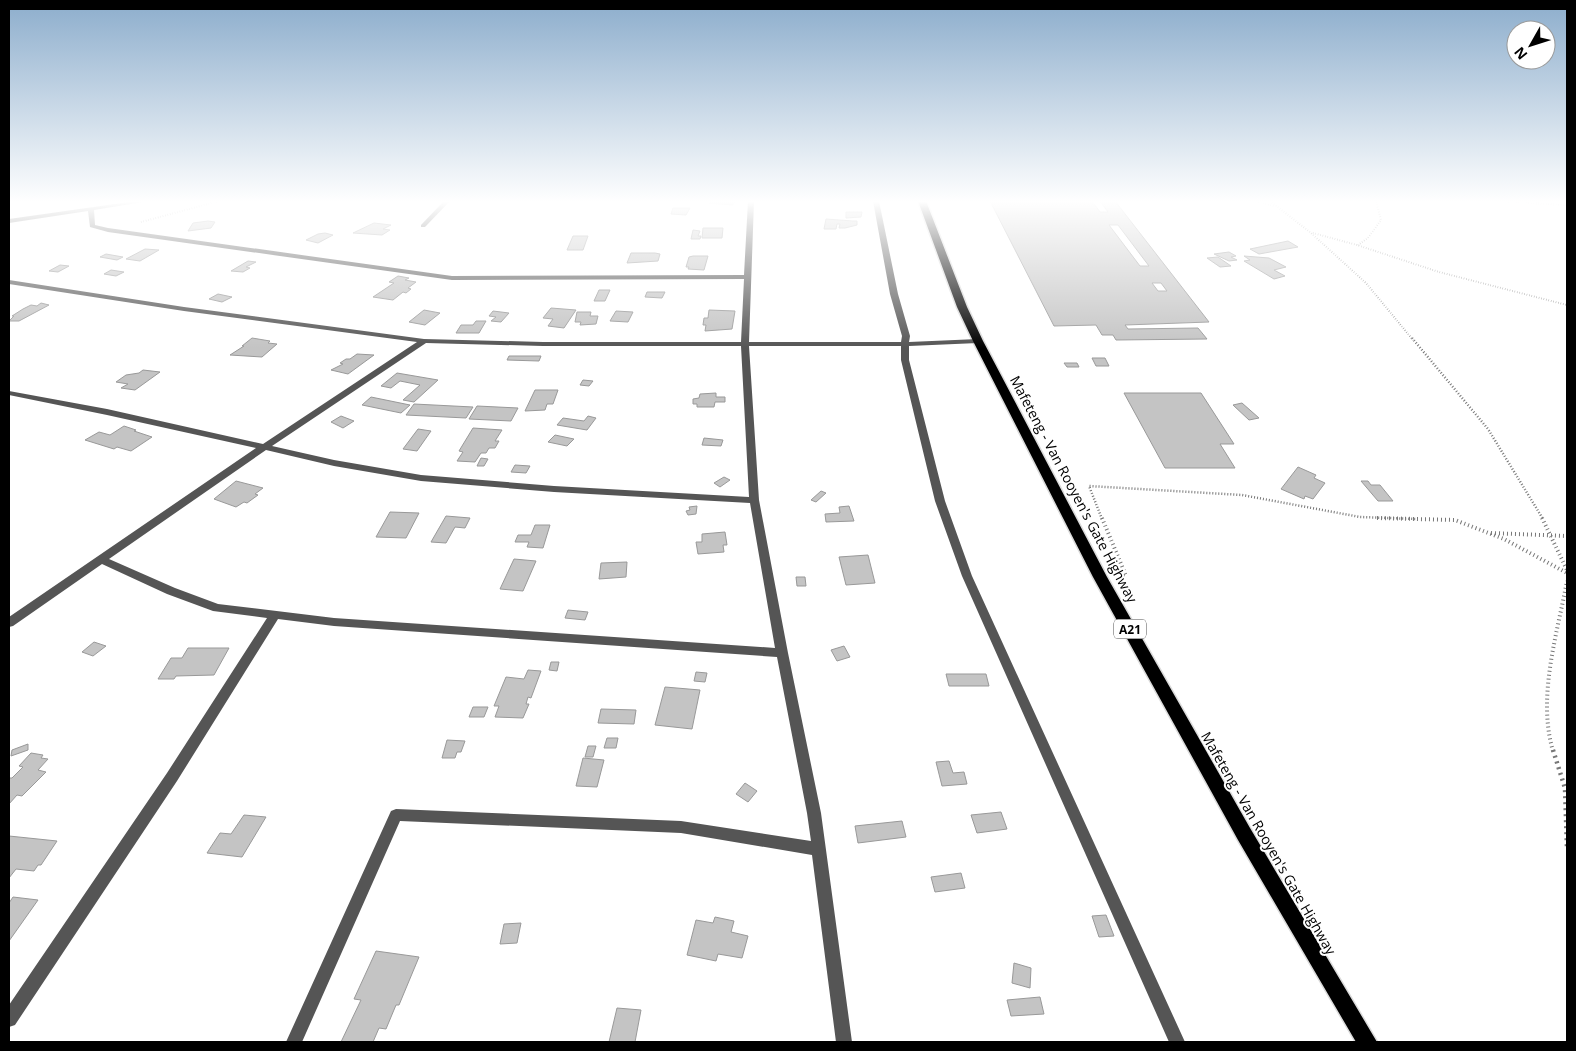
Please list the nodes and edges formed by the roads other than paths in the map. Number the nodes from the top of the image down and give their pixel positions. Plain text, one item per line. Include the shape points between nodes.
1 (252, 250) edge
2 (749, 250) edge
3 (885, 250) edge
4 (941, 250) edge
5 (748, 277) junction
6 (9, 282) edge
7 (424, 341) junction
8 (978, 342) junction
9 (745, 343) junction
10 (904, 344) junction
11 (9, 392) edge
12 (264, 447) junction
13 (754, 500) junction
14 (102, 560) junction
15 (275, 615) junction
16 (9, 623) edge
17 (782, 652) junction
18 (819, 849) junction
19 (9, 1019) edge
20 (294, 1042) edge
21 (844, 1042) edge
22 (1177, 1042) edge
23 (1367, 1042) edge

1 - 5 street via 452,278
2 - 5 street
3 - 10 street via 906,336
4 - 8 main road, Mafeteng - Van Rooyen's Gate Highway / A21
5 - 9 street
6 - 7 street
7 - 9 street
7 - 12 street
8 - 10 street
8 - 23 main road, Mafeteng - Van Rooyen's Gate Highway / A21 via 1100,577 1244,834
9 - 10 street
9 - 13 street
10 - 22 street via 905,360 940,501 967,576
11 - 12 street
12 - 13 street via 334,464 420,478
12 - 14 street
13 - 17 street
14 - 15 street via 217,608
14 - 16 street
15 - 17 street via 334,622
15 - 19 street via 172,777
17 - 18 street
18 - 20 street via 681,826 396,815
18 - 21 street

